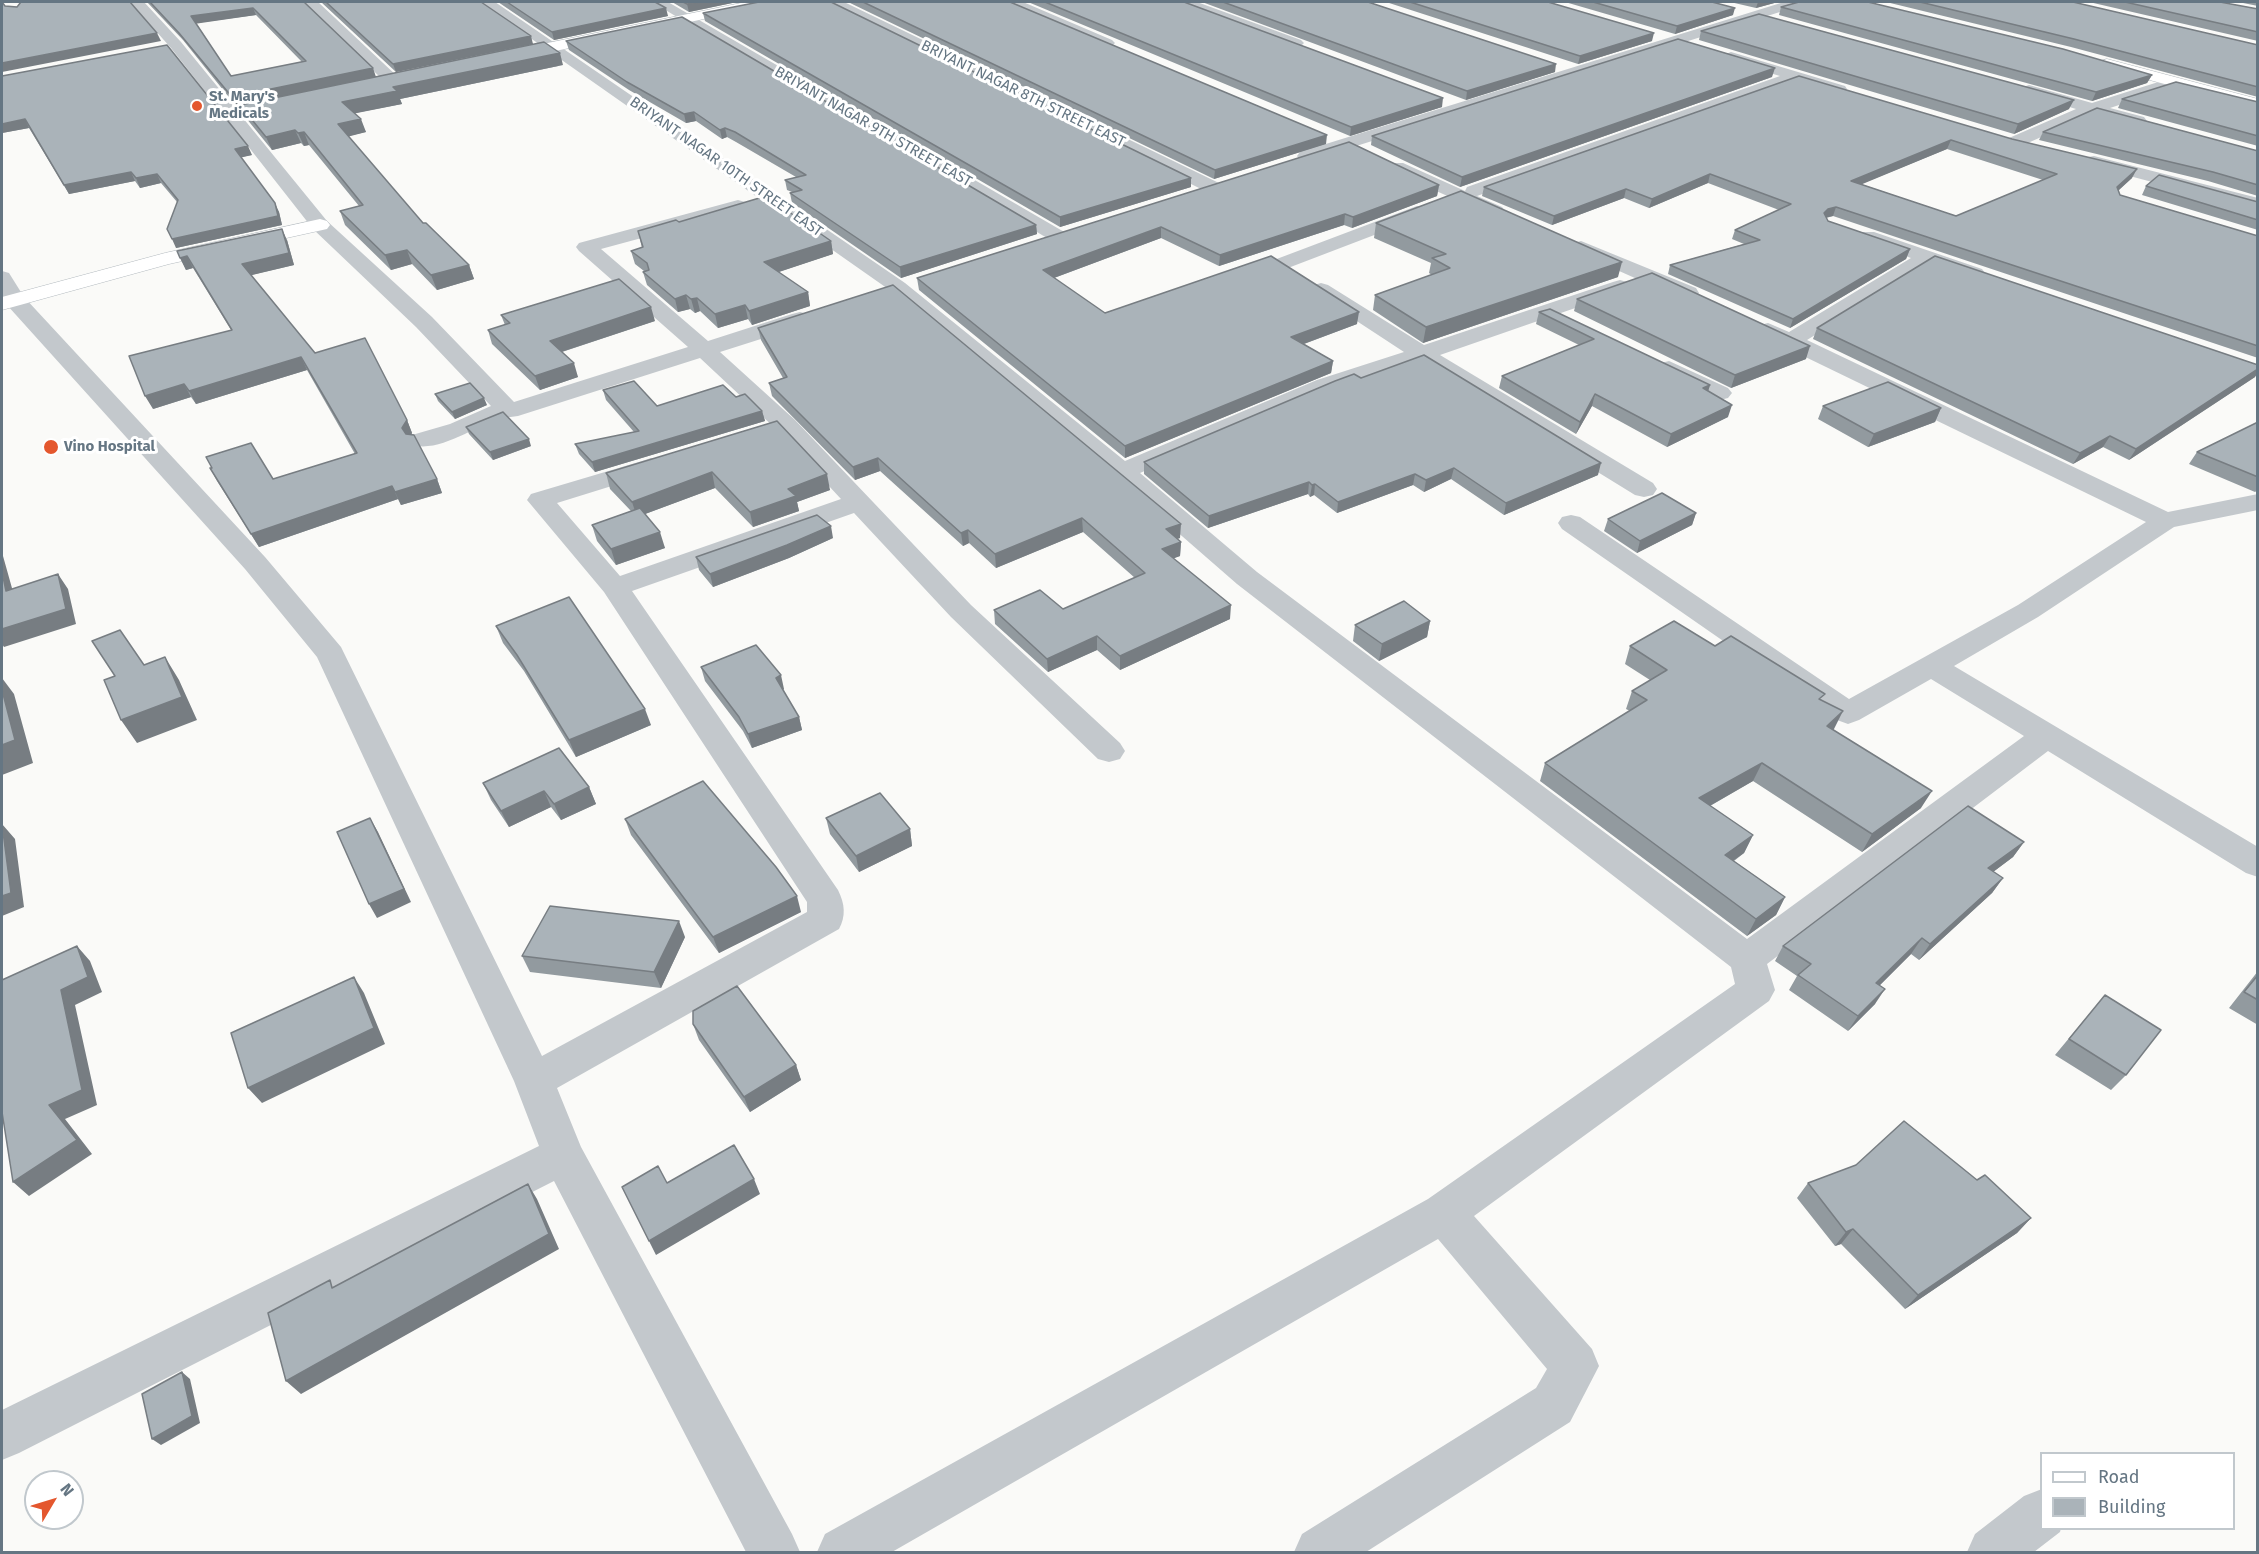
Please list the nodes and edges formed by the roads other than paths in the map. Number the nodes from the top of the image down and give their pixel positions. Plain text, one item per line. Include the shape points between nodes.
1 (137, 2) edge
2 (310, 2) edge
3 (486, 2) edge
4 (659, 2) edge
5 (764, 2) edge
6 (834, 2) edge
7 (1012, 2) edge
8 (1185, 2) edge
9 (1797, 2) edge
10 (1731, 8) edge
11 (1754, 15) junction
12 (687, 17) junction
13 (1788, 24) edge
14 (1654, 34) edge
15 (1676, 40) junction
16 (176, 45) junction
17 (553, 47) junction
18 (1307, 48) edge
19 (152, 50) edge
20 (1126, 51) edge
21 (495, 59) edge
22 (2097, 61) edge
23 (1554, 64) edge
24 (1576, 71) junction
25 (1796, 76) junction
26 (2171, 83) junction
27 (369, 85) edge
28 (2013, 86) edge
29 (1850, 92) edge
30 (1440, 98) edge
31 (300, 99) edge
32 (2258, 104) edge
33 (1462, 106) junction
34 (2092, 108) junction
35 (231, 114) junction
36 (2158, 126) edge
37 (1324, 134) edge
38 (1347, 143) junction
39 (2040, 148) edge
40 (2073, 156) edge
41 (1290, 161) edge
42 (2151, 175) junction
43 (2132, 190) dead end
44 (1190, 194) edge
45 (1459, 196) junction
46 (768, 197) junction
47 (2258, 204) edge
48 (1512, 218) edge
49 (320, 225) junction
50 (1853, 231) edge
51 (1565, 240) edge
52 (1038, 243) edge
53 (1927, 257) junction
54 (1650, 276) junction
55 (1993, 279) edge
56 (909, 284) junction
57 (6, 294) edge
58 (871, 296) edge
59 (1705, 301) edge
60 (1549, 310) junction
61 (816, 314) edge
62 (1748, 321) edge
63 (1581, 325) edge
64 (1791, 340) junction
65 (704, 349) junction
66 (1422, 354) junction
67 (1645, 357) edge
68 (1720, 393) dead end
69 (506, 408) junction
70 (786, 425) junction
71 (752, 436) edge
72 (421, 440) dead end
73 (674, 459) edge
74 (1122, 471) junction
75 (1644, 489) dead end
76 (856, 503) junction
77 (2257, 503) edge
78 (2164, 521) junction
79 (1571, 523) dead end
80 (615, 587) junction
81 (1930, 666) junction
82 (2047, 735) junction
83 (1109, 751) dead end
84 (2258, 864) edge
85 (1748, 959) junction
86 (534, 1081) junction
87 (563, 1155) junction
88 (1443, 1212) junction
89 (2, 1436) edge
90 (2040, 1516) edge
91 (774, 1552) edge
92 (843, 1552) edge
93 (1320, 1552) edge
94 (1993, 1552) edge

1 - 16 street
2 - 27 street via 397,79
3 - 17 street, BRIYANT NAGAR 10TH STREET EAST
4 - 12 street, BRIYANT NAGAR 9TH STREET EAST
5 - 12 street
6 - 44 street, BRIYANT NAGAR 8TH STREET EAST via 1218,185
7 - 20 street
8 - 18 street
9 - 11 street
10 - 11 street
11 - 13 street
11 - 15 street
12 - 17 street
12 - 52 street, BRIYANT NAGAR 9TH STREET EAST via 1065,235
14 - 15 street
15 - 24 street
15 - 25 street
16 - 19 street
16 - 35 street
17 - 21 street
17 - 46 street, BRIYANT NAGAR 10TH STREET EAST
22 - 26 street
23 - 24 street
24 - 33 street
25 - 29 street
25 - 45 street
26 - 32 street
26 - 34 street
28 - 34 street
30 - 33 street
31 - 35 street
33 - 38 street
34 - 36 street
34 - 39 street via 2009,140
35 - 49 street
37 - 38 street
38 - 41 street
38 - 45 street
40 - 42 street
42 - 43 street
42 - 47 street
45 - 48 street
45 - 66 street via 1281,264
46 - 56 street, BRIYANT NAGAR 10TH STREET EAST
46 - 65 street via 586,247
49 - 57 street
49 - 69 street via 424,322
50 - 53 street
51 - 54 street
53 - 55 street
53 - 64 street
54 - 59 street
54 - 60 street
56 - 58 street
56 - 74 street, BRIYANT NAGAR 10TH STREET EAST
57 - 86 street via 255,563 330,654
60 - 63 street
60 - 66 street
61 - 65 street
62 - 64 street
64 - 78 street
65 - 69 street via 517,410
65 - 70 street
66 - 74 street via 1325,385
66 - 75 street
67 - 68 street
69 - 72 street via 459,429
70 - 71 street
70 - 76 street
73 - 80 street via 540,500
74 - 85 street, BRIYANT NAGAR 10TH STREET EAST via 1247,578
76 - 80 street
76 - 83 street via 961,611
77 - 78 street
78 - 81 street via 2028,610
79 - 81 street via 1848,713
80 - 86 street via 825,900 826,919
81 - 82 street
82 - 84 street
82 - 85 street
85 - 88 street via 1756,990
86 - 87 street
87 - 89 street
87 - 91 street
88 - 92 street
88 - 93 street via 1575,1366 1553,1405
90 - 94 street

